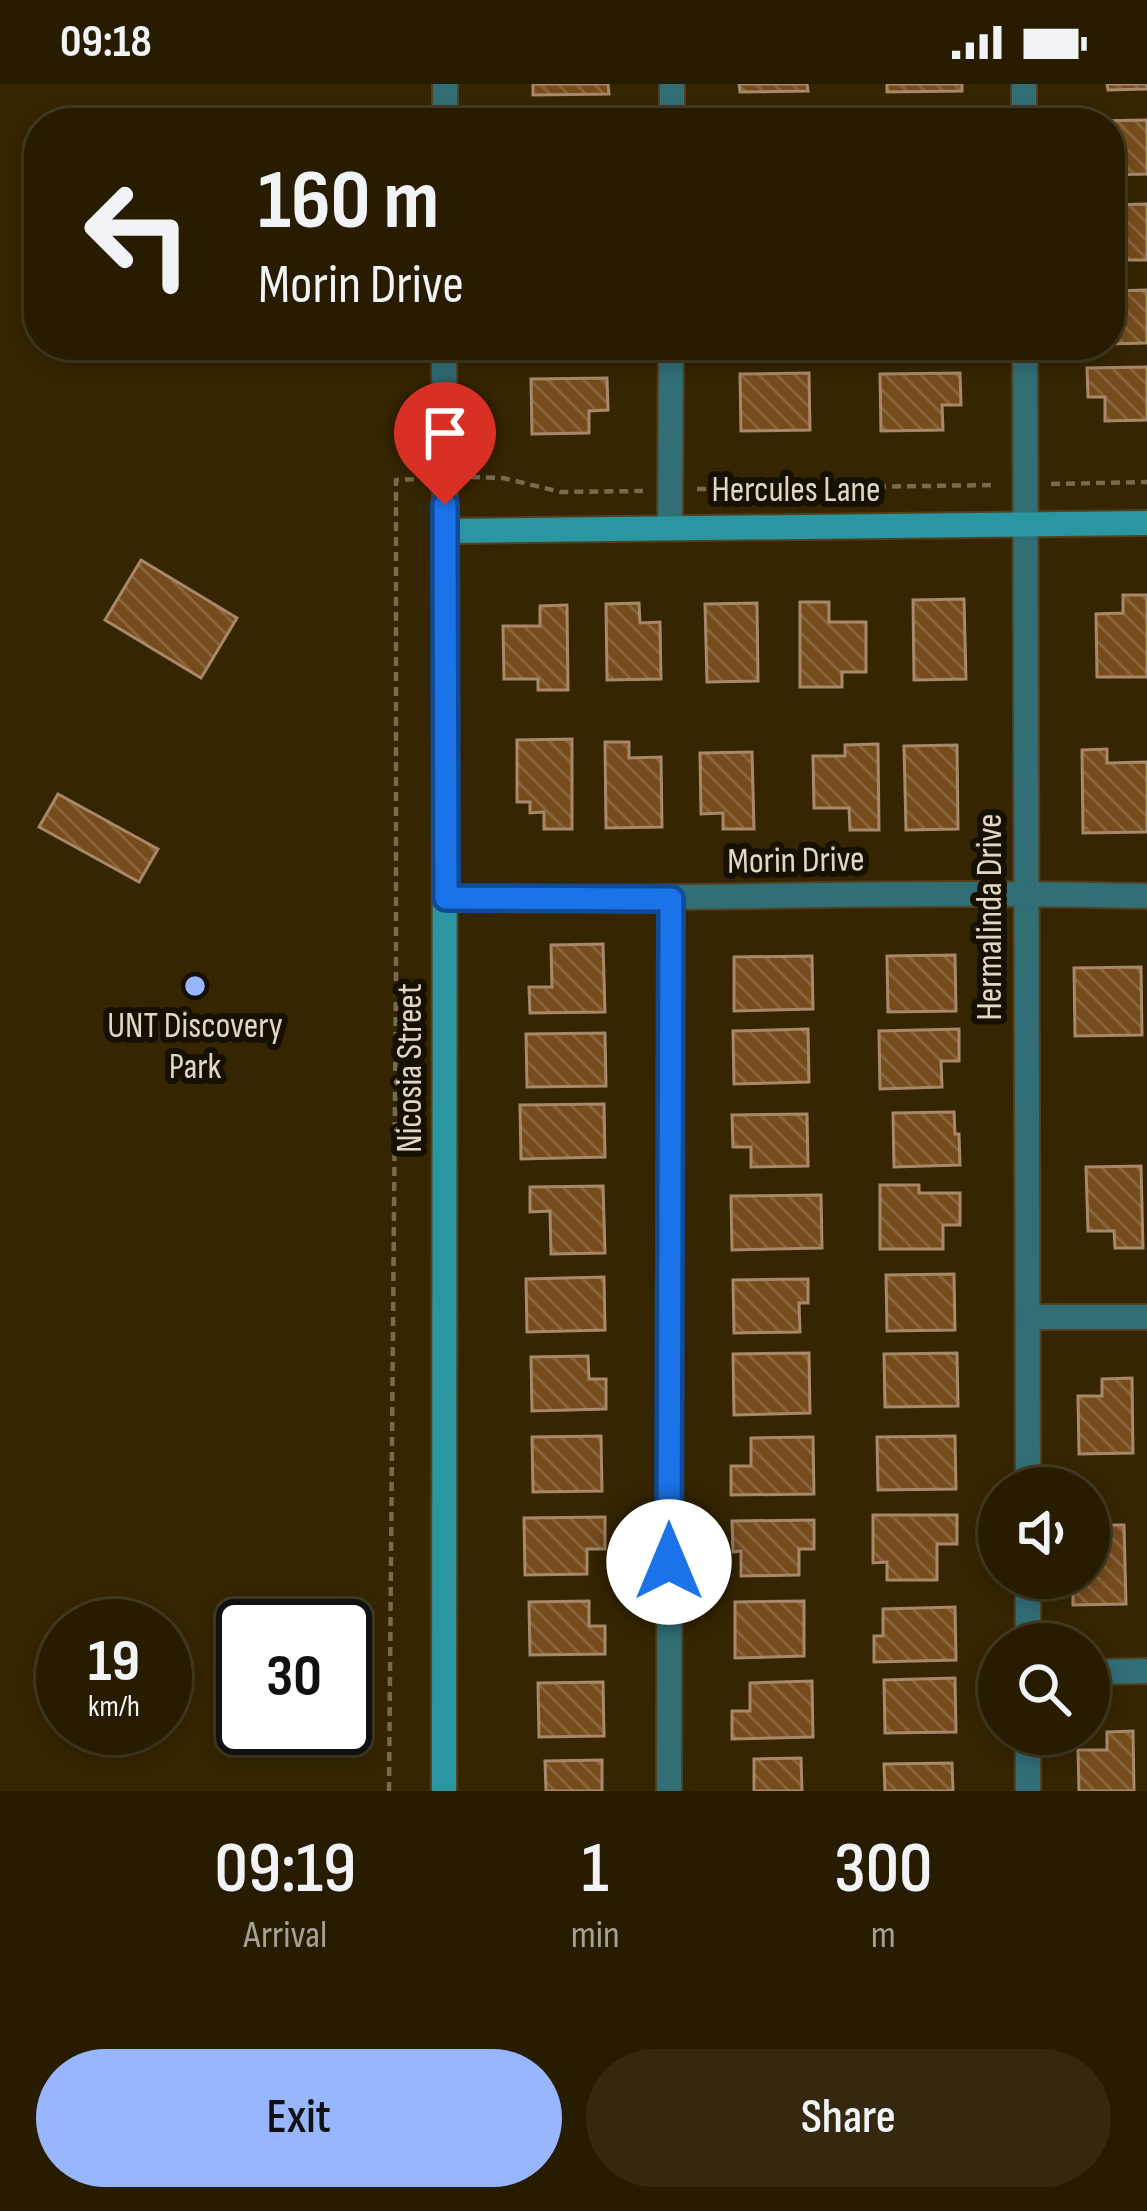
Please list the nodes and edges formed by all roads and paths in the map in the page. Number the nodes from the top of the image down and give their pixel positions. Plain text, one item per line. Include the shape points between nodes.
1 (444, 360) edge
2 (671, 360) edge
3 (1025, 360) edge
4 (1147, 523) edge
5 (1026, 526) junction
6 (670, 527) junction
7 (445, 531) junction
8 (1025, 893) junction
9 (1147, 896) edge
10 (446, 898) junction
11 (671, 899) junction
12 (1028, 1317) junction
13 (1147, 1317) edge
14 (1028, 1467) edge
15 (1110, 1672) edge
16 (1147, 1672) edge
17 (1028, 1755) edge
18 (444, 1791) edge
19 (668, 1791) edge
20 (1028, 1791) edge

1 - 7 street, Nicosia Street
2 - 6 street
3 - 5 street, Hermalinda Drive
4 - 5 street, Hercules Lane
5 - 6 street, Hercules Lane
5 - 8 street, Hermalinda Drive
6 - 7 street, Hercules Lane
7 - 10 street, Nicosia Street
8 - 9 street, Morin Drive
8 - 11 street, Morin Drive
8 - 12 street, Hermalinda Drive
10 - 11 street, Morin Drive
10 - 18 street, Nicosia Street
11 - 19 street
12 - 13 street
12 - 14 street, Hermalinda Drive
15 - 16 street
17 - 20 street

